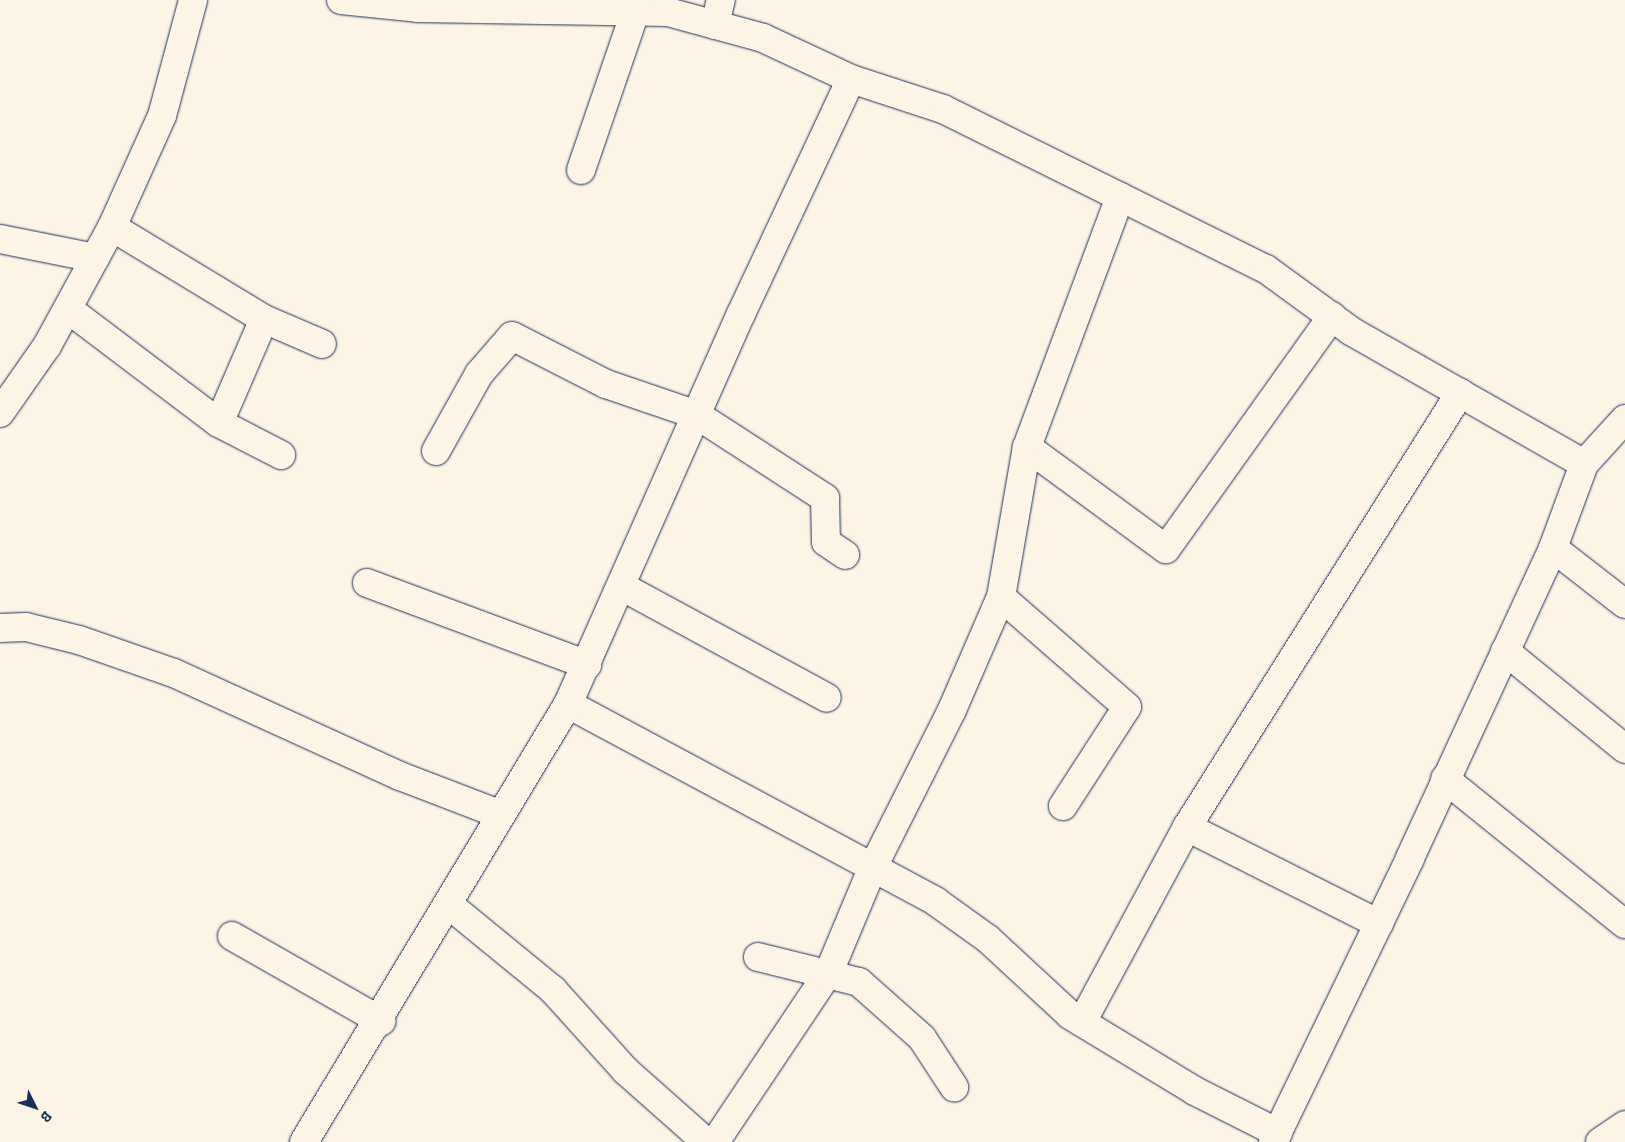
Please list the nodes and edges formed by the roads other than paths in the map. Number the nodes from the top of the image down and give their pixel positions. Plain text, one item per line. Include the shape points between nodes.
1 (193, 0) edge
2 (341, 0) edge
3 (635, 12) junction
4 (718, 12) edge
5 (851, 80) junction
6 (581, 170) dead end
7 (1120, 197) junction
8 (112, 228) junction
9 (0, 239) edge
10 (95, 258) junction
11 (68, 309) junction
12 (1332, 316) junction
13 (264, 319) junction
14 (322, 344) dead end
15 (1460, 393) junction
16 (0, 413) edge
17 (697, 415) junction
18 (1625, 419) edge
19 (219, 423) junction
20 (1027, 447) junction
21 (436, 452) dead end
22 (281, 455) dead end
23 (1584, 464) junction
24 (1553, 548) junction
25 (845, 555) dead end
26 (366, 583) dead end
27 (621, 586) junction
28 (1001, 597) junction
29 (1625, 604) edge
30 (0, 628) edge
31 (1505, 650) junction
32 (587, 664) junction
33 (827, 698) dead end
34 (568, 704) junction
35 (1625, 749) edge
36 (1444, 779) junction
37 (1063, 806) dead end
38 (499, 814) junction
39 (1187, 827) junction
40 (872, 869) junction
41 (448, 904) junction
42 (1379, 924) junction
43 (1625, 924) edge
44 (232, 936) dead end
45 (758, 957) dead end
46 (829, 972) junction
47 (381, 1021) junction
48 (1082, 1022) junction
49 (954, 1088) dead end
50 (1625, 1125) edge
51 (1276, 1137) edge
52 (313, 1139) edge
53 (706, 1142) edge
54 (715, 1142) edge
55 (1600, 1142) edge

1 - 8 street via 162,116
2 - 3 street via 418,8
3 - 4 street
3 - 6 street
4 - 5 street via 763,38
5 - 7 street via 943,110
5 - 17 street
7 - 12 street via 1266,269
7 - 20 street
8 - 10 street
8 - 13 street
9 - 10 street
10 - 11 street
11 - 16 street via 47,346
11 - 19 street
12 - 15 street
12 - 20 street via 1166,549
13 - 14 street
13 - 19 street
15 - 23 street
15 - 39 street
17 - 21 street via 606,384 512,336 479,374
17 - 25 street via 825,498 826,542
17 - 27 street
18 - 23 street
19 - 22 street
20 - 28 street
23 - 24 street
24 - 29 street
24 - 31 street
26 - 32 street
27 - 32 street
27 - 33 street
28 - 37 street via 1127,707
28 - 40 street via 952,710
30 - 38 street via 26,627 79,640 174,673 400,776
31 - 35 street
31 - 36 street
32 - 34 street
34 - 38 street
34 - 40 street
36 - 42 street
36 - 43 street
38 - 41 street
39 - 42 street
39 - 48 street
40 - 46 street
40 - 48 street via 935,901 988,939
41 - 47 street
41 - 53 street via 553,990 626,1071
42 - 51 street
44 - 47 street
45 - 46 street
46 - 49 street via 859,982 922,1038
46 - 54 street
47 - 52 street
48 - 51 street
50 - 55 street

